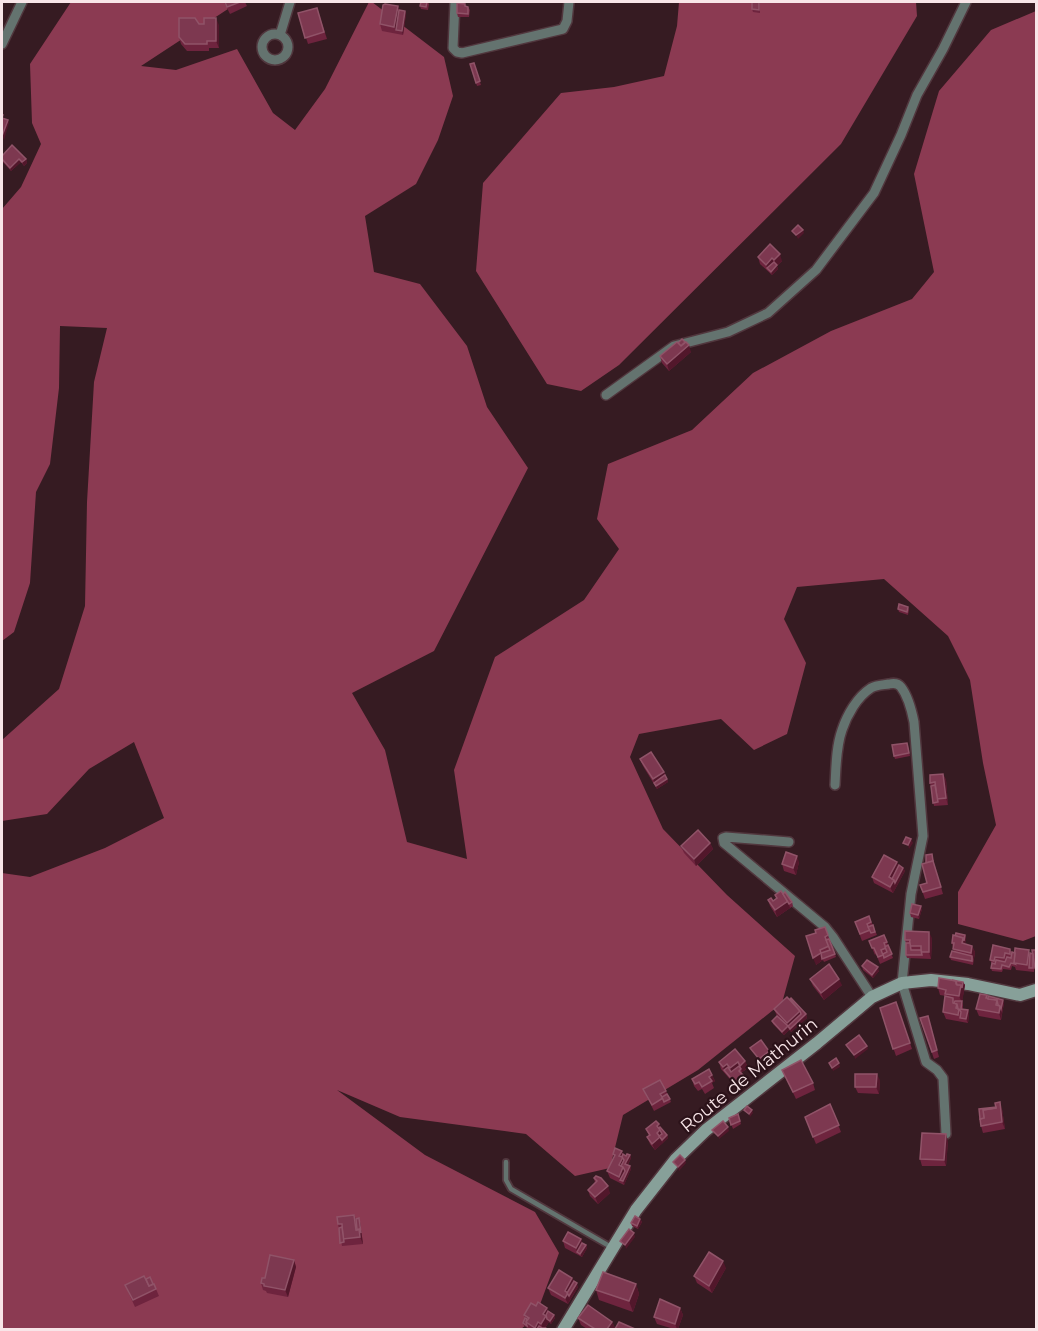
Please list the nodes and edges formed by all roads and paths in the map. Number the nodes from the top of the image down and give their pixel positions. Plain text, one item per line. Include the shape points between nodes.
1 (22, 2) edge
2 (290, 2) edge
3 (454, 2) edge
4 (569, 2) edge
5 (966, 2) edge
6 (280, 35) dead end
7 (2, 44) edge
8 (606, 395) dead end
9 (835, 785) dead end
10 (789, 842) dead end
11 (902, 983) junction
12 (1036, 990) edge
13 (1020, 995) junction
14 (872, 997) junction
15 (1036, 998) edge
16 (946, 1134) edge
17 (506, 1162) dead end
18 (613, 1247) junction
19 (563, 1329) edge

1 - 7 street
2 - 6 street
3 - 4 street via 453,48 462,53 563,29
5 - 8 street via 917,96 874,193 816,270 768,313 728,332 674,346
9 - 11 street via 839,740 853,707 872,687 897,684 914,722 924,826 911,894
10 - 14 street via 726,837 722,840 825,927
11 - 13 street, Route de Mathurin via 953,982
11 - 14 street, Route de Mathurin
11 - 16 street via 926,1062 943,1078
12 - 13 street, Route de Mathurin
13 - 15 street
14 - 18 street, Route de Mathurin via 706,1130 676,1159
17 - 18 lane via 506,1180 511,1189
18 - 19 street, Route de Mathurin

